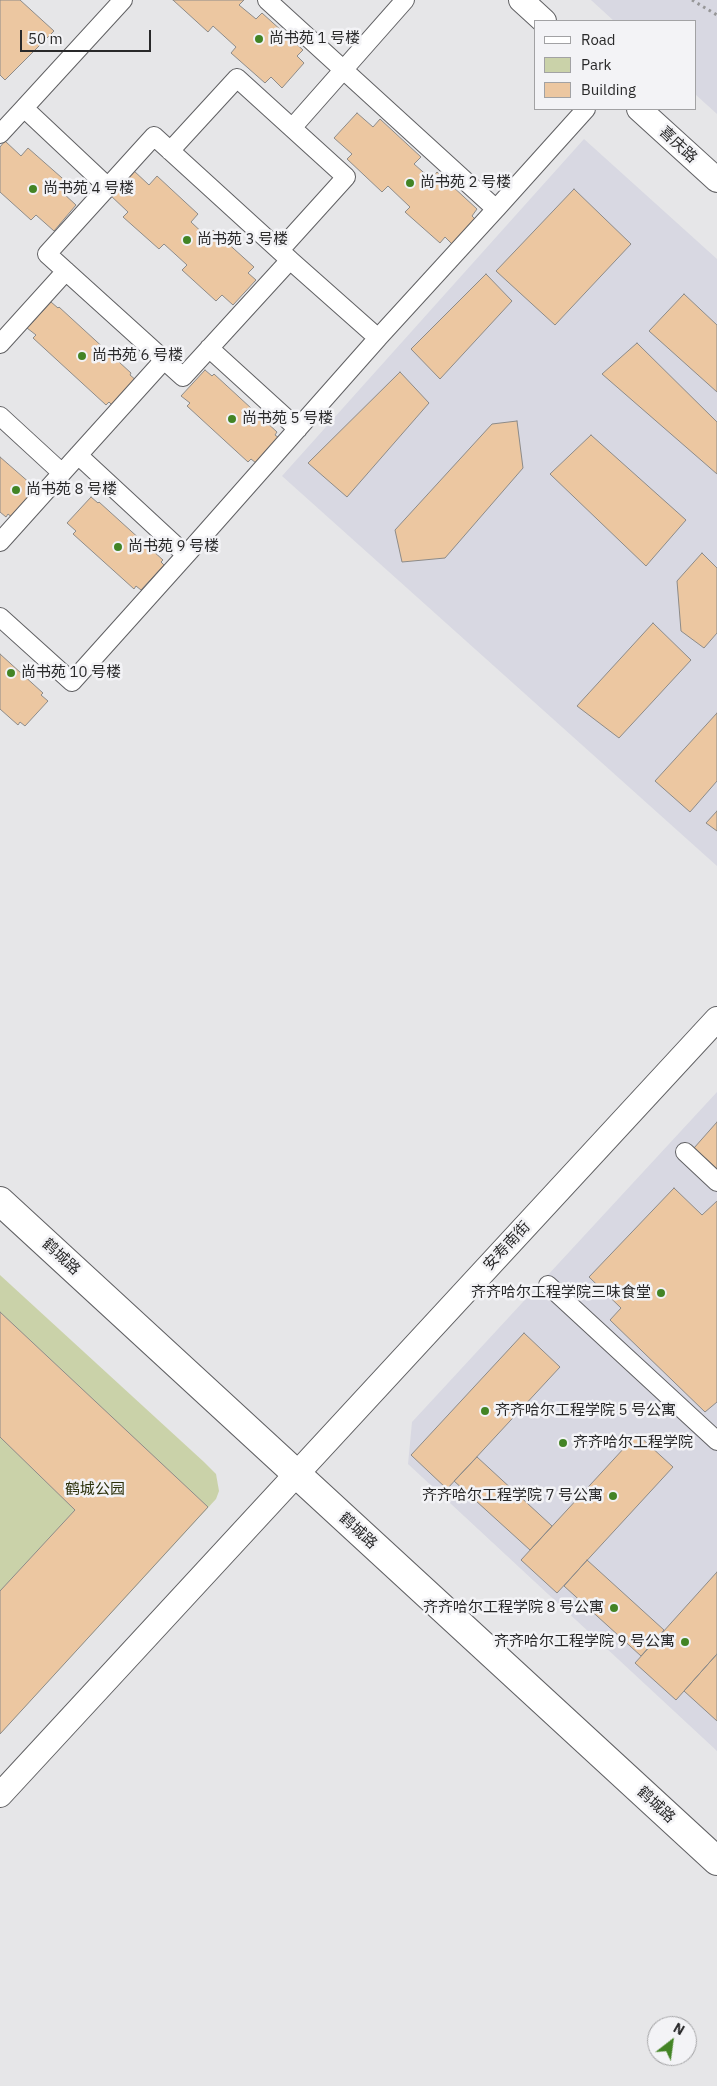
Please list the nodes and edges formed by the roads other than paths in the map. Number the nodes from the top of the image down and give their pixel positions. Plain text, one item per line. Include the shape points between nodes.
1 (123, 0) edge
2 (267, 0) edge
3 (405, 0) edge
4 (521, 0) edge
5 (543, 20) edge
6 (343, 70) junction
7 (24, 108) junction
8 (585, 110) edge
9 (640, 110) edge
10 (292, 128) junction
11 (0, 134) edge
12 (170, 151) junction
13 (717, 180) edge
14 (108, 187) junction
15 (496, 209) junction
16 (285, 255) junction
17 (66, 271) junction
18 (378, 338) junction
19 (0, 344) edge
20 (209, 348) junction
21 (164, 360) junction
22 (0, 416) edge
23 (298, 429) junction
24 (78, 455) junction
25 (62, 472) junction
26 (0, 542) edge
27 (186, 555) junction
28 (0, 617) edge
29 (717, 1019) edge
30 (684, 1152) dead end
31 (717, 1182) edge
32 (0, 1201) edge
33 (548, 1285) dead end
34 (717, 1441) edge
35 (296, 1474) junction
36 (0, 1795) edge
37 (717, 1861) edge

1 - 7 street
2 - 6 street
3 - 6 street
4 - 5 street
6 - 10 street
6 - 15 street
7 - 11 street
7 - 14 street
8 - 15 street
9 - 13 street, 喜庆路
10 - 12 street via 237,78
10 - 16 street via 346,177
12 - 14 street via 154,136
12 - 16 street
14 - 17 street via 47,254
15 - 18 street
16 - 18 street
16 - 20 street
17 - 19 street
17 - 21 street
18 - 23 street
20 - 21 street via 183,377
20 - 23 street
21 - 24 street
22 - 25 street
23 - 27 street
24 - 25 street
24 - 27 street
25 - 26 street
27 - 28 street via 72,682
29 - 35 street, 安寿南街
30 - 31 street
32 - 35 main road, 鹤城路
33 - 34 street
35 - 36 street, 安寿南街
35 - 37 main road, 鹤城路

